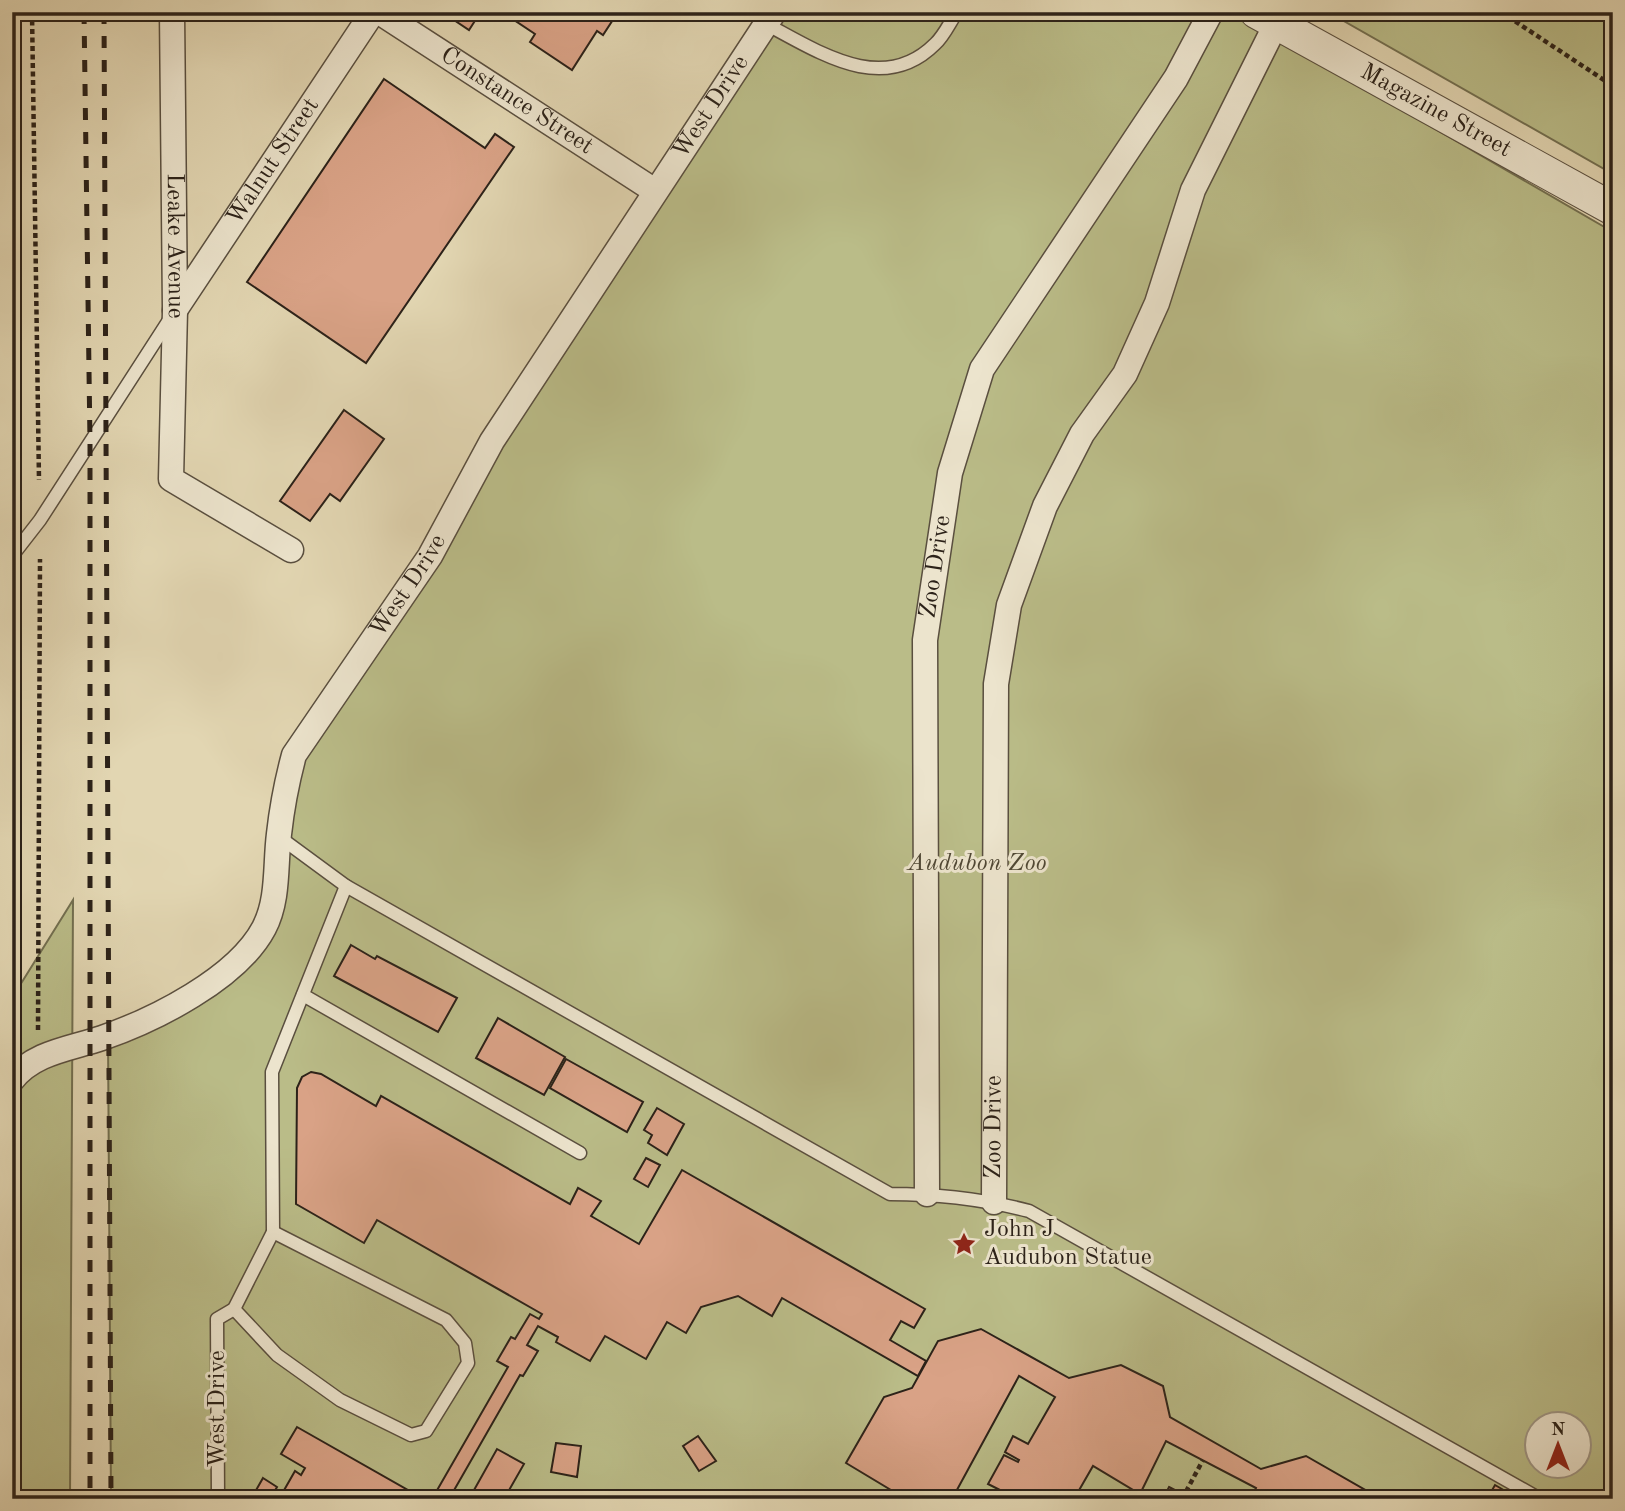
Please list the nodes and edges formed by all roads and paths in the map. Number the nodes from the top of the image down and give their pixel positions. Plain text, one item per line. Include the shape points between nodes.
1 (172, 12) edge
2 (373, 12) edge
3 (379, 12) edge
4 (957, 12) edge
5 (1211, 12) edge
6 (1501, 12) edge
7 (770, 18) edge
8 (1266, 18) edge
9 (1613, 86) edge
10 (655, 191) junction
11 (1613, 209) edge
12 (175, 310) junction
13 (290, 550) dead end
14 (12, 556) edge
15 (278, 836) junction
16 (346, 886) junction
17 (303, 995) junction
18 (12, 1080) edge
19 (580, 1153) dead end
20 (927, 1194) junction
21 (994, 1202) junction
22 (273, 1232) junction
23 (234, 1309) junction
24 (1203, 1460) dead end
25 (1613, 1493) edge
26 (218, 1499) edge
27 (1182, 1499) edge
28 (1539, 1499) edge
29 (1605, 1499) edge

1 - 12 street, Leake Avenue
2 - 12 street, Walnut Street
3 - 10 street, Constance Street
4 - 7 lane via 936,43 911,63 877,70 839,63
5 - 20 street, Zoo Drive via 1176,78 982,369 950,473 925,640
6 - 9 path
7 - 10 street, West Drive
8 - 11 street, Magazine Street
8 - 21 street, Zoo Drive via 1193,190 1157,303 1125,374 1082,434 1045,506 1009,605 996,684
10 - 15 street, West Drive via 492,441 430,556 294,755
12 - 13 street, Leake Avenue via 171,479
12 - 14 lane
15 - 16 lane
15 - 18 street, West Drive via 276,890 264,929 237,960 213,982 173,1004 108,1036 38,1057
16 - 17 lane
16 - 20 lane via 890,1194
17 - 19 lane
17 - 22 lane via 272,1072
20 - 21 lane
21 - 28 lane via 1029,1211
22 - 23 lane
22 - 23 lane via 446,1320 465,1343 468,1363 426,1431 411,1434 330,1393 277,1355
23 - 26 lane, West Drive via 218,1319
24 - 27 path
25 - 29 lane

